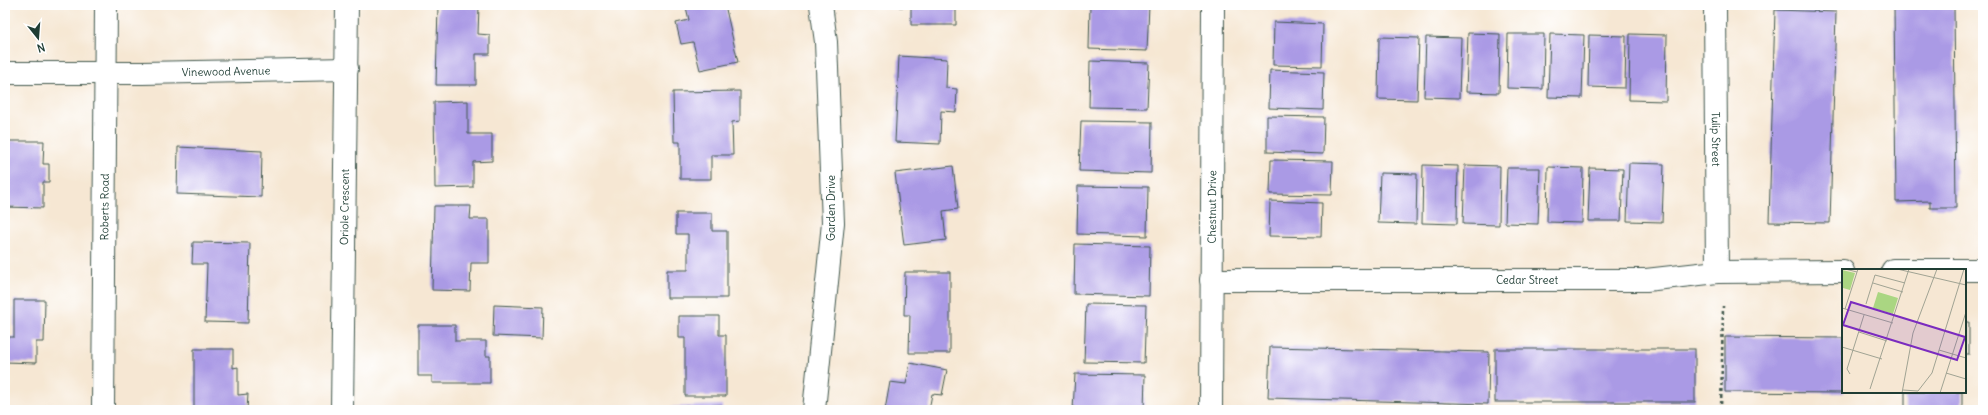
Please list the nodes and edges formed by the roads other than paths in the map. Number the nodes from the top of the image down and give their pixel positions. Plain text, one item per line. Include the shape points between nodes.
1 (106, 5) edge
2 (347, 5) edge
3 (820, 5) edge
4 (1213, 5) edge
5 (1715, 5) edge
6 (347, 69) junction
7 (5, 73) edge
8 (106, 73) junction
9 (1966, 270) edge
10 (1983, 270) edge
11 (1842, 271) edge
12 (1717, 272) junction
13 (1211, 280) junction
14 (103, 410) edge
15 (342, 410) edge
16 (814, 410) edge
17 (1211, 410) edge

1 - 8 street, Roberts Road
2 - 6 street, Oriole Crescent
3 - 16 street, Garden Drive via 826,42 833,223
4 - 13 street, Chestnut Drive
5 - 12 street, Tulip Street
6 - 8 street, Vinewood Avenue
6 - 15 street, Oriole Crescent
7 - 8 street, Vinewood Avenue
8 - 14 street, Roberts Road
9 - 10 street
11 - 12 street, Cedar Street
12 - 13 street, Cedar Street via 1646,280
13 - 17 street, Chestnut Drive

